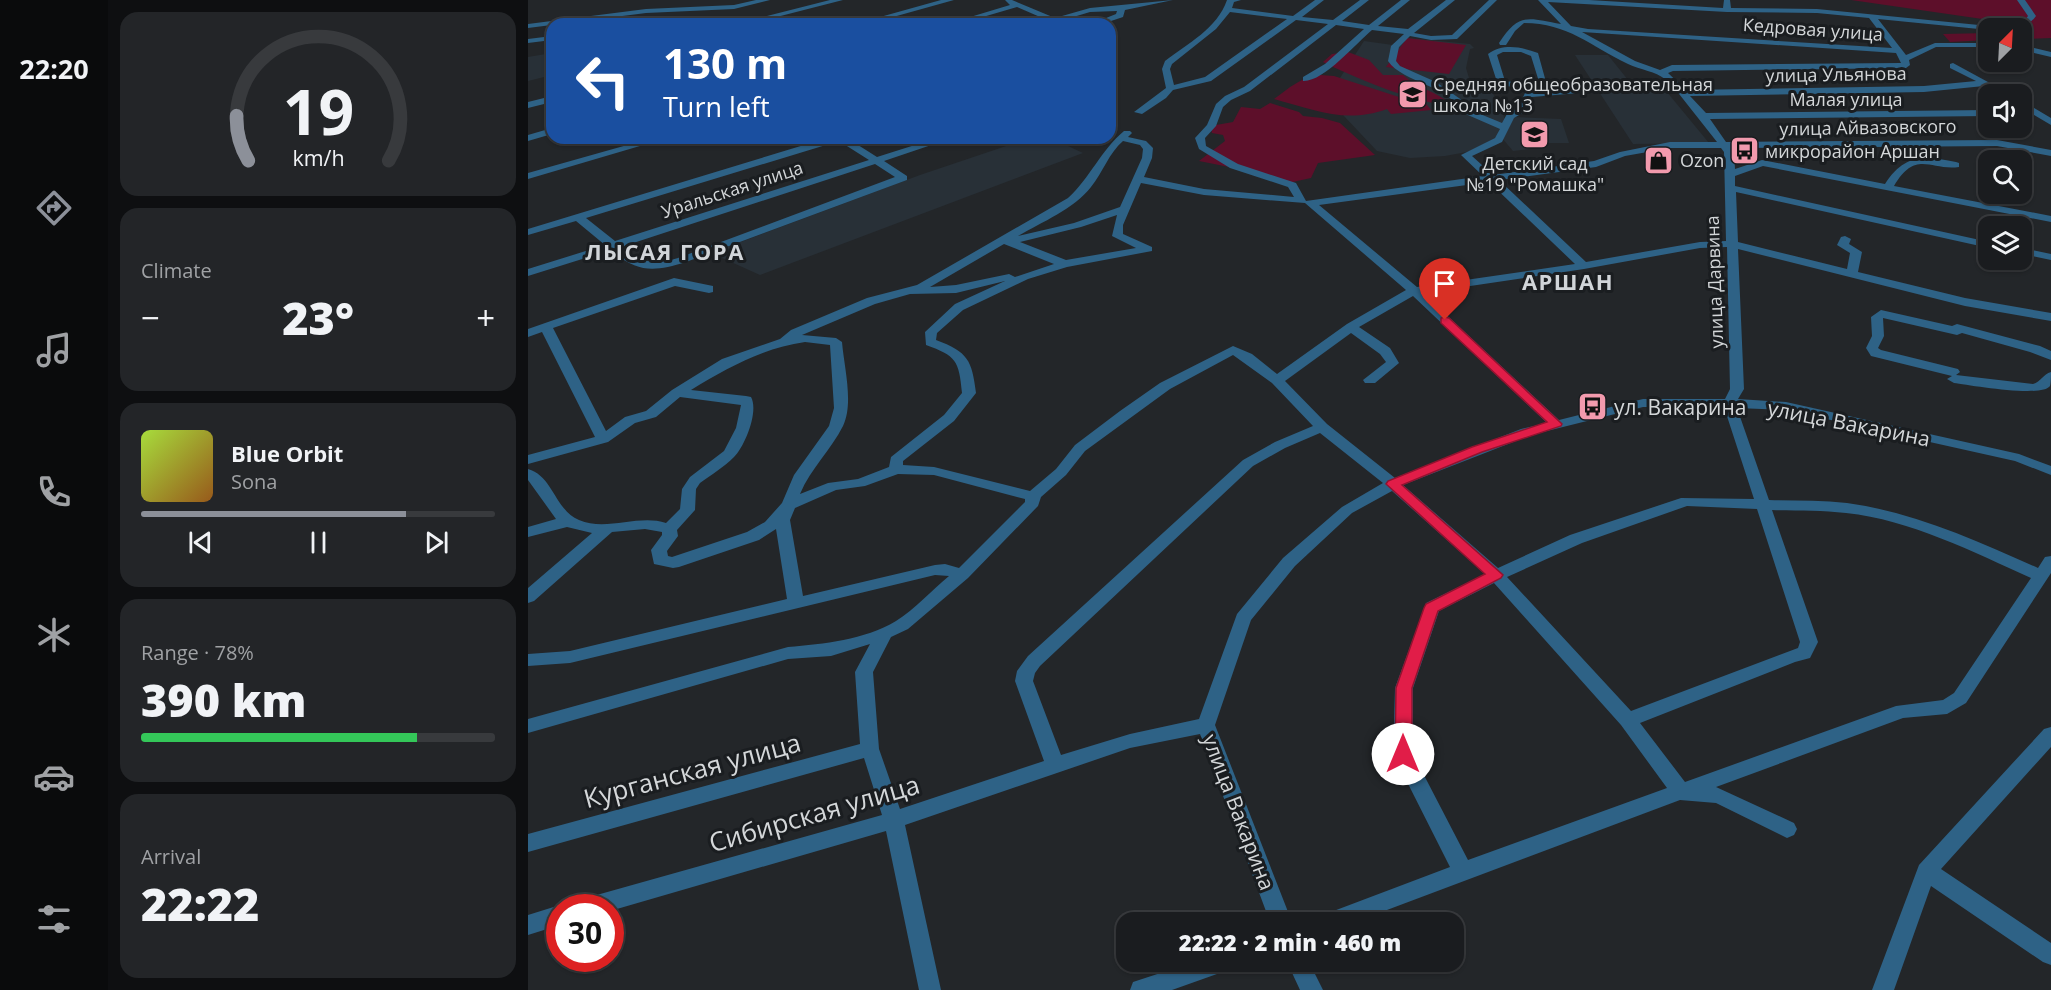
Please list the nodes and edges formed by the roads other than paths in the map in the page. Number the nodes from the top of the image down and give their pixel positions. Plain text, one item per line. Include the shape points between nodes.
1 (766, 0) edge
2 (839, 0) edge
3 (950, 0) edge
4 (1005, 0) edge
5 (1169, 0) edge
6 (1231, 0) edge
7 (1237, 0) edge
8 (1320, 0) edge
9 (1365, 0) edge
10 (1406, 0) edge
11 (1451, 0) edge
12 (1493, 0) edge
13 (1542, 0) edge
14 (1550, 0) edge
15 (1715, 0) edge
16 (2021, 0) edge
17 (1730, 3) edge
18 (1017, 5) junction
19 (1121, 9) junction
20 (1229, 10) junction
21 (1871, 16) junction
22 (596, 18) edge
23 (765, 18) edge
24 (881, 18) edge
25 (972, 18) edge
26 (1048, 18) edge
27 (1060, 18) edge
28 (1112, 18) edge
29 (1296, 18) junction
30 (2031, 18) edge
31 (1335, 22) junction
32 (546, 25) edge
33 (1958, 25) junction
34 (528, 26) edge
35 (1372, 26) junction
36 (1978, 26) edge
37 (1570, 29) junction
38 (1929, 32) dead end
39 (1410, 33) junction
40 (546, 39) edge
41 (528, 41) edge
42 (1503, 43) dead end
43 (1978, 44) edge
44 (2051, 44) edge
45 (2032, 46) edge
46 (2032, 49) edge
47 (1898, 51) junction
48 (2032, 51) edge
49 (2051, 55) edge
50 (1905, 59) junction
51 (2051, 62) edge
52 (1953, 66) dead end
53 (1659, 73) junction
54 (1305, 79) dead end
55 (1674, 82) junction
56 (1987, 83) joint
57 (1170, 88) junction
58 (1556, 90) junction
59 (1684, 93) junction
60 (546, 100) edge
61 (528, 105) edge
62 (2032, 110) edge
63 (1139, 112) dead end
64 (1978, 113) edge
65 (2032, 114) edge
66 (2039, 114) junction
67 (1704, 116) junction
68 (2051, 122) edge
69 (1505, 128) junction
70 (546, 133) edge
71 (528, 138) edge
72 (1116, 143) edge
73 (616, 144) edge
74 (641, 144) edge
75 (819, 144) edge
76 (849, 144) edge
77 (928, 144) edge
78 (1114, 144) edge
79 (1760, 145) junction
80 (1726, 146) junction
81 (609, 153) junction
82 (2051, 153) edge
83 (876, 160) junction
84 (1762, 163) junction
85 (1956, 165) dead end
86 (1730, 174) junction
87 (528, 176) edge
88 (1493, 178) junction
89 (1139, 179) junction
90 (1888, 187) junction
91 (1731, 188) junction
92 (1305, 202) junction
93 (1126, 208) junction
94 (578, 217) junction
95 (2051, 219) edge
96 (528, 232) edge
97 (1845, 239) dead end
98 (1006, 240) junction
99 (1978, 243) edge
100 (1731, 244) junction
101 (612, 245) junction
102 (2032, 253) edge
103 (2051, 257) edge
104 (1065, 264) junction
105 (666, 266) junction
106 (1584, 266) junction
107 (528, 273) edge
108 (1852, 273) junction
109 (1033, 274) junction
110 (674, 282) junction
111 (709, 289) dead end
112 (911, 291) junction
113 (1414, 291) junction
114 (2051, 317) edge
115 (546, 327) junction
116 (1351, 327) junction
117 (528, 333) edge
118 (784, 342) junction
119 (2051, 356) edge
120 (2051, 376) edge
121 (1277, 380) junction
122 (1370, 380) dead end
123 (677, 393) junction
124 (1729, 403) junction
125 (1556, 424) junction
126 (1322, 427) junction
127 (603, 439) junction
128 (528, 460) edge
129 (896, 469) junction
130 (2051, 471) edge
131 (528, 474) edge
132 (1393, 484) junction
133 (1033, 496) junction
134 (1763, 502) junction
135 (788, 505) junction
136 (569, 521) junction
137 (669, 529) junction
138 (606, 530) junction
139 (528, 532) edge
140 (2045, 568) edge
141 (962, 574) junction
142 (1496, 575) junction
143 (528, 597) edge
144 (796, 604) junction
145 (885, 633) junction
146 (528, 660) edge
147 (1628, 720) junction
148 (1206, 725) junction
149 (528, 726) edge
150 (2051, 734) edge
151 (870, 749) junction
152 (1055, 765) junction
153 (1682, 793) junction
154 (894, 820) junction
155 (1787, 829) dead end
156 (528, 843) edge
157 (1463, 871) junction
158 (1926, 871) junction
159 (624, 897) edge
160 (1277, 912) edge
161 (1357, 912) edge
162 (546, 919) edge
163 (528, 925) edge
164 (2051, 955) edge
165 (1194, 972) edge
166 (1303, 972) edge
167 (930, 990) edge
168 (1141, 990) edge
169 (1312, 990) edge
170 (1883, 990) edge

1 - 22 street via 734,7 646,11
2 - 23 street
3 - 24 street
4 - 18 street
5 - 19 street
6 - 7 street
6 - 20 street
8 - 29 street
9 - 31 street
10 - 35 street
11 - 39 street
12 - 39 street via 1455,37 1431,38
13 - 37 street, улица Дарвина
14 - 17 street
15 - 17 street
16 - 30 street
17 - 21 street via 1794,12
18 - 25 street
18 - 26 street
19 - 27 street via 1094,9
19 - 28 street via 1120,15
20 - 29 street
20 - 57 street via 1168,63
21 - 33 street
21 - 47 street
29 - 31 street
29 - 57 street via 1208,79
31 - 35 street
31 - 92 street via 1247,89 1228,98 1200,138 1202,147 1234,166 1292,185
32 - 34 street
33 - 36 street
33 - 38 street via 1934,27
35 - 39 street
35 - 54 street via 1328,66
37 - 42 street via 1522,21
37 - 47 street, Кедровая улица
37 - 53 street, улица Дарвина via 1632,63
39 - 69 street via 1395,46 1392,61 1397,68 1433,84 1463,105 1464,110
40 - 41 street
43 - 50 street via 1935,42
44 - 45 street
46 - 49 street
47 - 50 street, Кедровая улица
48 - 51 street
50 - 53 street, Кедровая улица via 1906,65 1672,68
52 - 56 street
53 - 55 street, улица Дарвина
55 - 58 street
55 - 59 street, улица Дарвина
56 - 59 street, улица Ульянова via 1924,89
57 - 63 street
58 - 58 street via 1542,83 1533,53 1502,50 1492,54 1502,84
58 - 69 street via 1528,95 1526,106 1510,116
59 - 67 street, улица Дарвина
60 - 61 street
62 - 66 street
64 - 67 street, Малая улица
65 - 66 street
66 - 68 street
67 - 80 street, улица Дарвина
69 - 88 street via 1499,140 1466,155
70 - 71 street
72 - 89 street via 1125,136 1148,148
73 - 81 street
74 - 81 street
75 - 94 street
76 - 83 street
77 - 83 street, Уральская улица
78 - 98 street via 1087,186 1072,200
79 - 80 street, улица Айвазовского
79 - 82 street, улица Айвазовского via 2010,144
79 - 84 street
80 - 86 street, улица Дарвина
80 - 88 street, улица Айвазовского via 1670,145 1596,164
81 - 87 street
83 - 101 street, Уральская улица
83 - 105 street via 903,178
84 - 86 street
84 - 90 street
85 - 90 street via 1934,160 1911,161 1895,173
86 - 91 street, улица Дарвина
88 - 92 street, улица Айвазовского
88 - 106 street
89 - 92 street, улица Айвазовского via 1204,192
89 - 93 street
90 - 95 street
91 - 99 street
91 - 100 street, улица Дарвина
92 - 113 street
93 - 98 street via 1077,225
93 - 104 street via 1117,236 1148,249
94 - 96 street
94 - 101 street
97 - 108 street via 1843,245 1856,252
98 - 104 street
98 - 112 street
100 - 106 street via 1667,250
100 - 108 street
100 - 124 street, улица Дарвина via 1737,389
101 - 105 street via 624,258 639,265
101 - 107 street, Уральская улица
102 - 103 street
104 - 109 street
105 - 110 street
106 - 113 street
108 - 114 street via 1965,302
109 - 112 street via 956,290
109 - 129 street via 959,307 931,332 930,342 956,352 966,363 969,393 949,418 896,460
110 - 111 street
110 - 115 street
112 - 118 street via 871,301 795,333
113 - 116 street
113 - 125 street
115 - 117 street
115 - 127 street
116 - 121 street
116 - 122 street via 1385,351 1394,363
118 - 123 street via 727,362
118 - 135 street via 805,338 836,342 842,408 836,426 801,475
119 - 120 street via 1881,314 1877,317 1878,336 1872,348 1886,357 1953,376 2033,388 2043,386
121 - 126 street
121 - 133 street via 1233,350 1164,386 1125,414 1080,448 1061,472
123 - 127 street via 651,414 630,420
123 - 137 street via 736,397 746,400 748,405 744,428 730,453 695,480 689,489 687,510
124 - 125 street, улица Вакарина via 1643,403
124 - 130 street, улица Вакарина via 1786,406 2019,459
124 - 134 street
125 - 132 street, улица Вакарина via 1477,449
126 - 132 street
126 - 152 street via 1248,463 1026,671 1024,681
127 - 128 street
129 - 133 street via 934,471
129 - 135 street via 860,483 833,486
131 - 136 street via 541,484 548,500
132 - 142 street
132 - 148 street, улица Вакарина via 1347,510 1289,562 1244,618
133 - 141 street via 1033,503
134 - 140 street via 1847,508 1894,518
134 - 142 street via 1686,501 1576,539
134 - 147 street via 1809,642 1804,653
135 - 137 street via 770,526 753,536 673,563 660,560 659,550 670,536
135 - 144 street via 782,520
136 - 138 street via 589,529
136 - 139 street
137 - 138 street via 643,524
138 - 143 street
140 - 153 street via 1960,698 1947,707 1902,711
141 - 144 street via 935,570
141 - 145 street via 902,625
142 - 147 street
142 - 157 street via 1432,608 1404,688 1403,754
144 - 146 street via 570,657
145 - 149 street via 831,650 788,653
145 - 151 street via 864,672
147 - 153 street
148 - 152 street, Сибирская улица via 1130,741
148 - 160 street, улица Вакарина
150 - 158 street
151 - 154 street
151 - 156 street, Курганская улица
152 - 154 street, Сибирская улица
153 - 155 street via 1718,795
153 - 157 street
154 - 159 street, Сибирская улица
154 - 167 street
157 - 161 street
158 - 164 street
158 - 170 street
162 - 163 street
165 - 168 street
166 - 169 street

